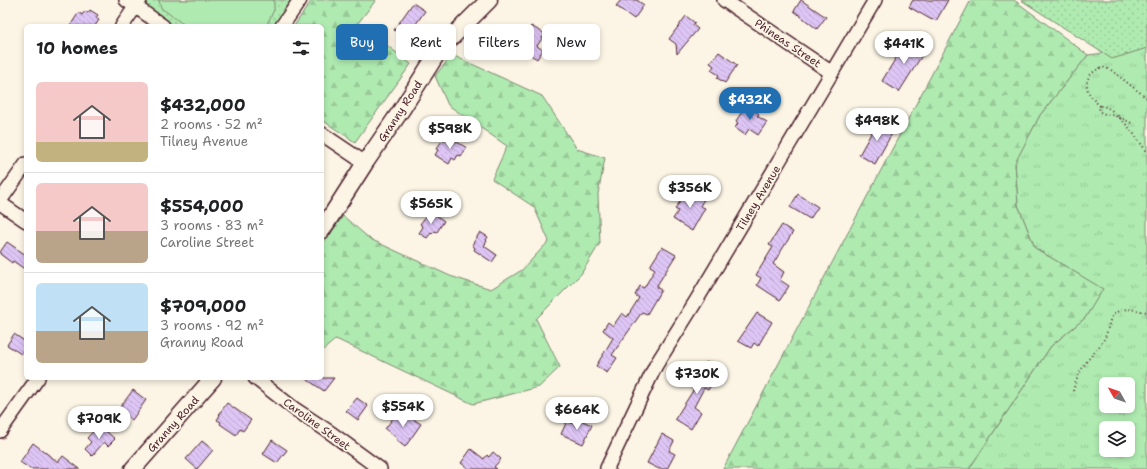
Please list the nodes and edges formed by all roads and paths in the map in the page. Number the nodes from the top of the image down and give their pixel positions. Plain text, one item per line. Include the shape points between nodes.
1 (300, 0) edge
2 (489, 0) edge
3 (724, 0) edge
4 (875, 0) edge
5 (134, 2) edge
6 (123, 24) edge
7 (161, 24) edge
8 (283, 24) edge
9 (832, 73) junction
10 (1147, 98) edge
11 (1100, 106) junction
12 (1121, 118) junction
13 (1131, 123) dead end
14 (324, 135) edge
15 (1147, 152) edge
16 (365, 163) junction
17 (24, 167) edge
18 (0, 202) edge
19 (24, 220) edge
20 (324, 227) edge
21 (1147, 312) edge
22 (37, 380) edge
23 (211, 380) edge
24 (258, 380) edge
25 (1073, 391) dead end
26 (0, 431) edge
27 (133, 469) edge
28 (380, 469) edge
29 (608, 469) edge

1 - 8 street
2 - 16 street, Granny Road via 440,49
3 - 9 street, Phineas Street
4 - 9 street, Tilney Avenue
5 - 6 street
5 - 7 street
9 - 29 street, Tilney Avenue via 656,365 606,468
10 - 11 path via 1111,70 1102,67 1096,70 1086,85 1093,100
11 - 12 path via 1104,105 1111,109
11 - 12 path via 1099,111 1102,114
12 - 13 path
12 - 15 path
14 - 16 street
16 - 20 street, Granny Road
17 - 18 street
18 - 19 street
21 - 25 path via 1124,310 1112,316 1102,342 1082,369
22 - 26 street
23 - 27 street, Granny Road
24 - 28 street, Caroline Street

